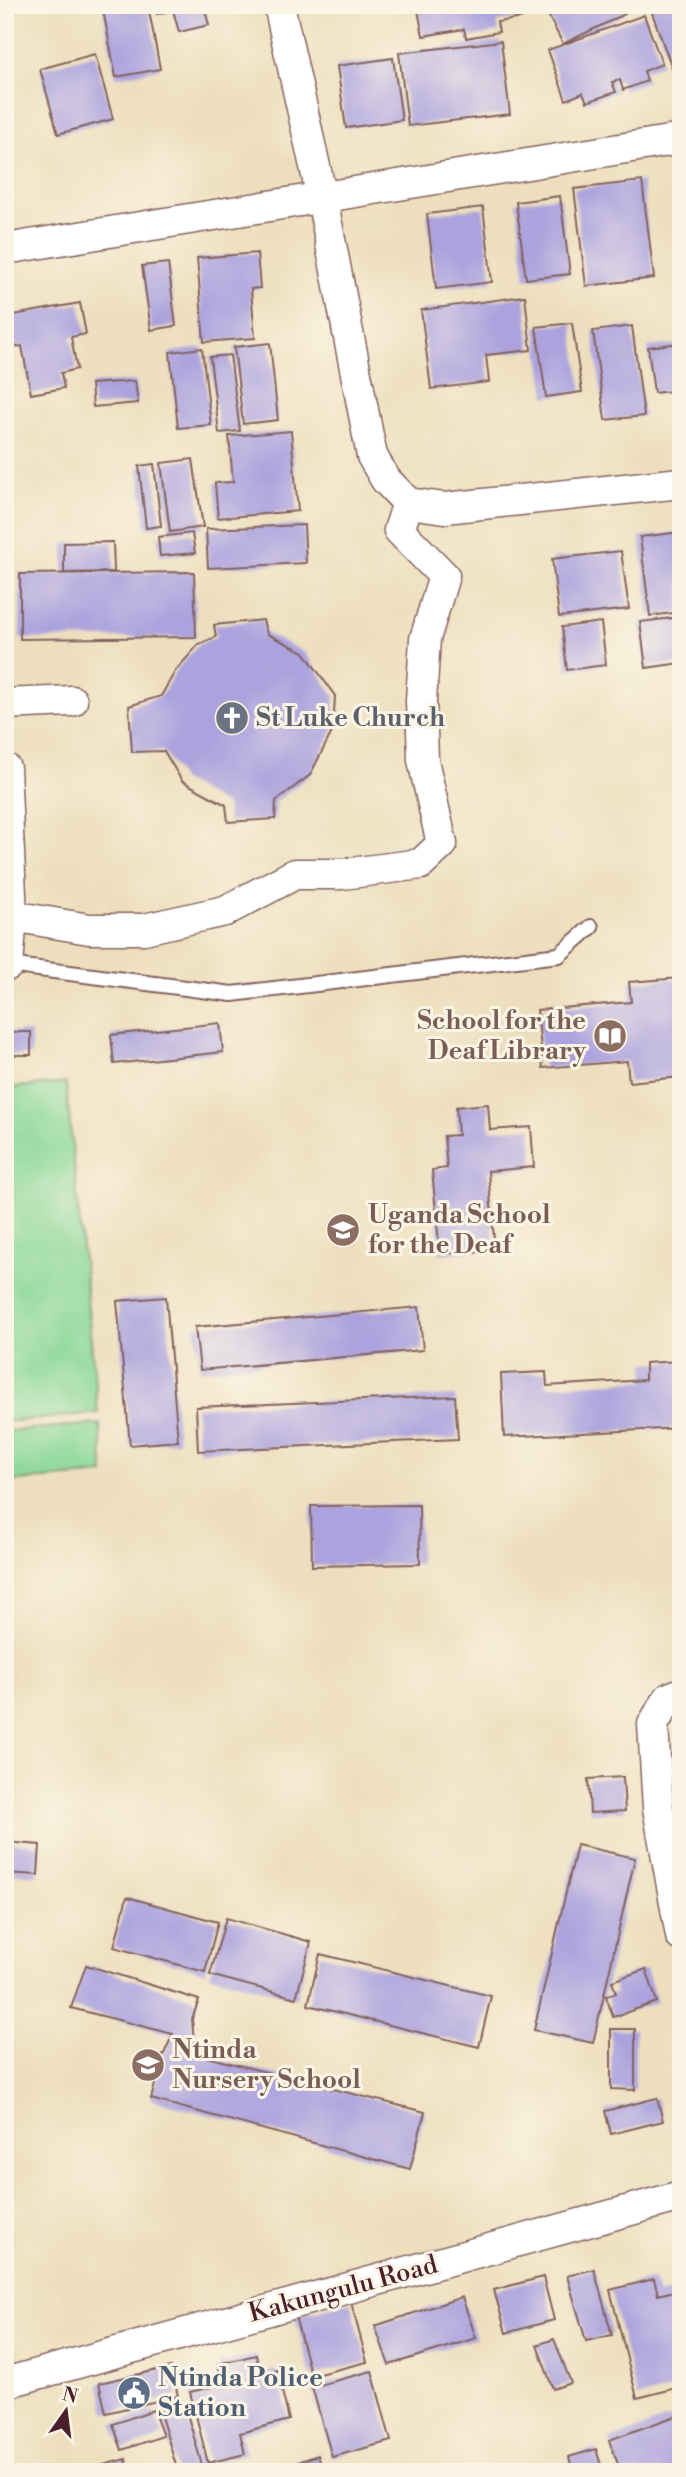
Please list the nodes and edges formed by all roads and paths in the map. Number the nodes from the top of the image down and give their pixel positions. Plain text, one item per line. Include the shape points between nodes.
1 (279, 5) edge
2 (681, 139) edge
3 (322, 198) junction
4 (5, 249) edge
5 (681, 483) edge
6 (408, 503) junction
7 (72, 701) dead end
8 (5, 704) edge
9 (5, 768) edge
10 (12, 916) junction
11 (591, 927) dead end
12 (7, 965) edge
13 (681, 1693) edge
14 (681, 1936) edge
15 (681, 2196) edge
16 (5, 2383) edge

1 - 3 street
2 - 3 street
3 - 4 street
3 - 6 street via 372,456
5 - 6 street via 444,508
6 - 10 street via 399,530 444,576 425,639 421,701 424,760 442,844 421,864 341,874 295,874 225,911 144,929 89,929
7 - 8 street
9 - 10 street
10 - 12 street
11 - 12 lane via 559,955 232,994
13 - 14 street via 669,1698 653,1724 658,1808
15 - 16 street, Kakungulu Road

